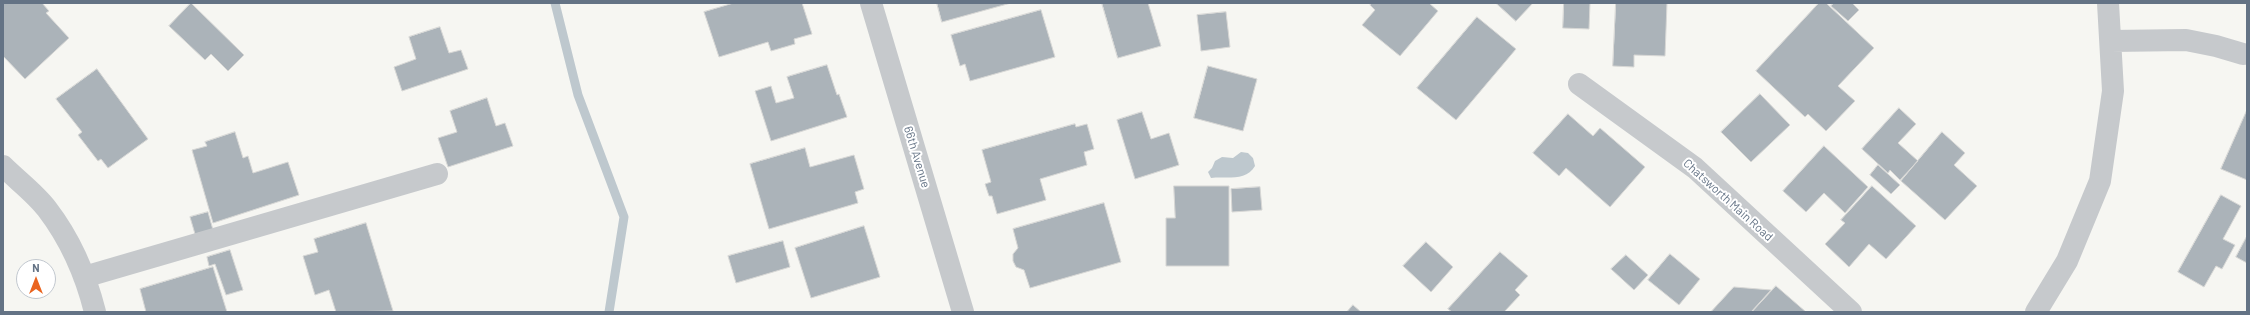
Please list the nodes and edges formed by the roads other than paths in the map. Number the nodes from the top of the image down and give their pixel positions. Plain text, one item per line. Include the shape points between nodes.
1 (871, 3) edge
2 (2108, 3) edge
3 (2111, 41) junction
4 (2243, 54) dead end
5 (1579, 84) dead end
6 (3, 166) edge
7 (437, 174) dead end
8 (84, 277) junction
9 (95, 312) edge
10 (963, 312) edge
11 (1851, 312) edge
12 (2036, 312) edge

1 - 10 street, 66th Avenue
2 - 3 street
3 - 4 street via 2186,40
3 - 12 street via 2113,91 2100,181 2067,261
5 - 11 street, Chatsworth Main Road via 1695,168
6 - 8 street via 47,208 69,244
7 - 8 street
8 - 9 street

